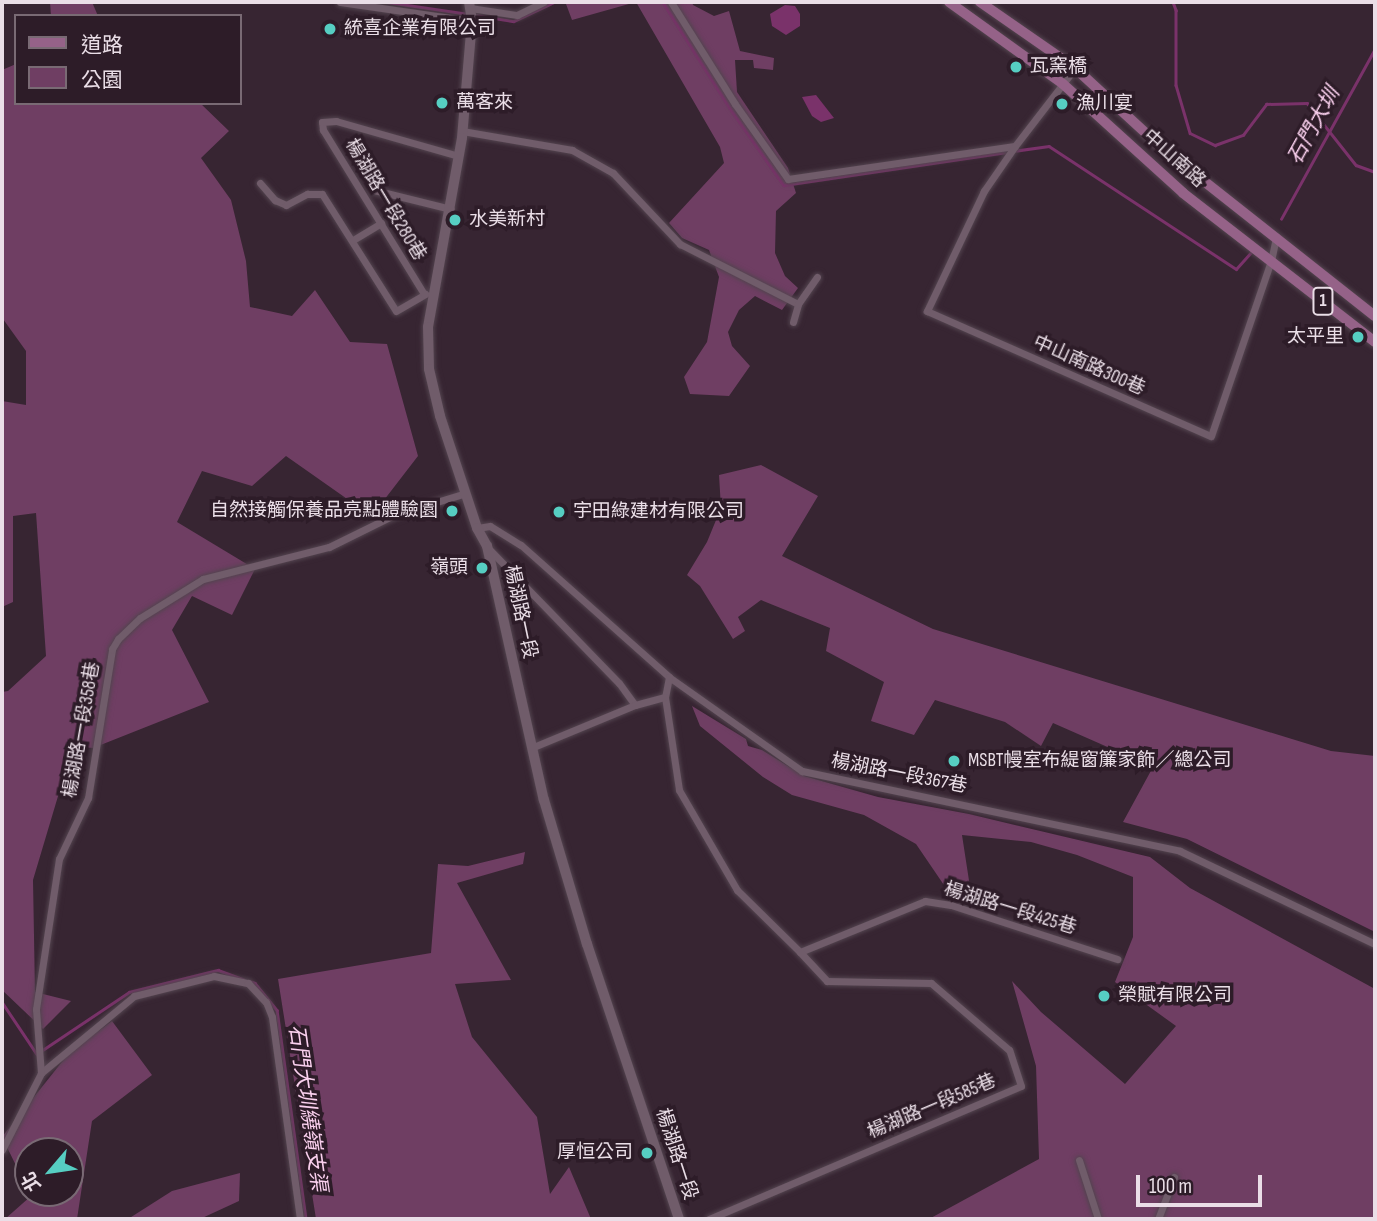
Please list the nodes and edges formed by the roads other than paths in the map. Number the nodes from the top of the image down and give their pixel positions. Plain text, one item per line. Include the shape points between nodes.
1 (340, 2) edge
2 (544, 2) edge
3 (671, 2) edge
4 (949, 2) edge
5 (980, 2) edge
6 (470, 12) edge
7 (1075, 68) junction
8 (1063, 84) junction
9 (462, 131) junction
10 (1013, 150) junction
11 (459, 156) junction
12 (260, 183) dead end
13 (374, 190) dead end
14 (451, 209) junction
15 (381, 223) junction
16 (1276, 237) junction
17 (353, 240) junction
18 (1271, 261) junction
19 (817, 277) dead end
20 (428, 295) junction
21 (798, 304) junction
22 (1375, 316) edge
23 (793, 322) dead end
24 (1375, 342) edge
25 (466, 494) junction
26 (477, 528) junction
27 (487, 547) junction
28 (669, 677) junction
29 (665, 697) junction
30 (635, 705) junction
31 (531, 748) junction
32 (1375, 944) edge
33 (800, 952) junction
34 (1117, 959) dead end
35 (41, 1073) junction
36 (2, 1150) edge
37 (1079, 1160) dead end
38 (1174, 1177) dead end
39 (300, 1219) edge
40 (679, 1219) edge
41 (709, 1219) edge
42 (1098, 1219) edge
43 (1158, 1219) edge

1 - 6 street
2 - 6 street via 517,15
3 - 10 street via 788,178
4 - 8 main road, 中山南路 / 1
5 - 7 main road, 中山南路 / 1
6 - 9 street, 楊湖路一段
7 - 8 street
7 - 16 main road, 中山南路 / 1 via 1162,148
8 - 10 street
8 - 18 main road, 中山南路 / 1 via 1183,193
9 - 11 street, 楊湖路一段
9 - 21 street via 572,150 613,173 680,244
10 - 18 street, 中山南路300巷 via 978,202 927,311 1210,436
11 - 14 street, 楊湖路一段
11 - 15 street, 楊湖路一段280巷 via 335,121 322,122
12 - 17 street via 286,205 307,194 322,194
13 - 14 street
14 - 20 street, 楊湖路一段
15 - 17 street
15 - 20 street, 楊湖路一段280巷
16 - 18 street, 中山南路300巷
16 - 22 main road, 中山南路 / 1
17 - 20 street via 396,311
18 - 24 main road, 中山南路 / 1
19 - 21 street
20 - 25 street, 楊湖路一段 via 429,369
21 - 23 street
25 - 26 street, 楊湖路一段
25 - 35 street, 楊湖路一段358巷 via 394,515 329,547 203,579 141,618 118,639 112,649 88,799 59,859 36,1009
26 - 27 street, 楊湖路一段
26 - 28 street, 楊湖路一段367巷 via 490,526 521,545
27 - 30 street via 619,682
27 - 31 street, 楊湖路一段
28 - 29 street
28 - 32 street, 楊湖路一段367巷 via 802,771 1180,851
29 - 30 street
29 - 33 street via 679,790 737,890
30 - 31 street
31 - 40 street, 楊湖路一段 via 587,944
33 - 34 street, 楊湖路一段425巷 via 925,901 951,905
33 - 41 street, 楊湖路一段585巷 via 827,981 931,983 1009,1050 1021,1086
35 - 36 street
35 - 39 street via 134,996 215,976 248,983 266,1002 272,1017
37 - 42 street
38 - 43 street

